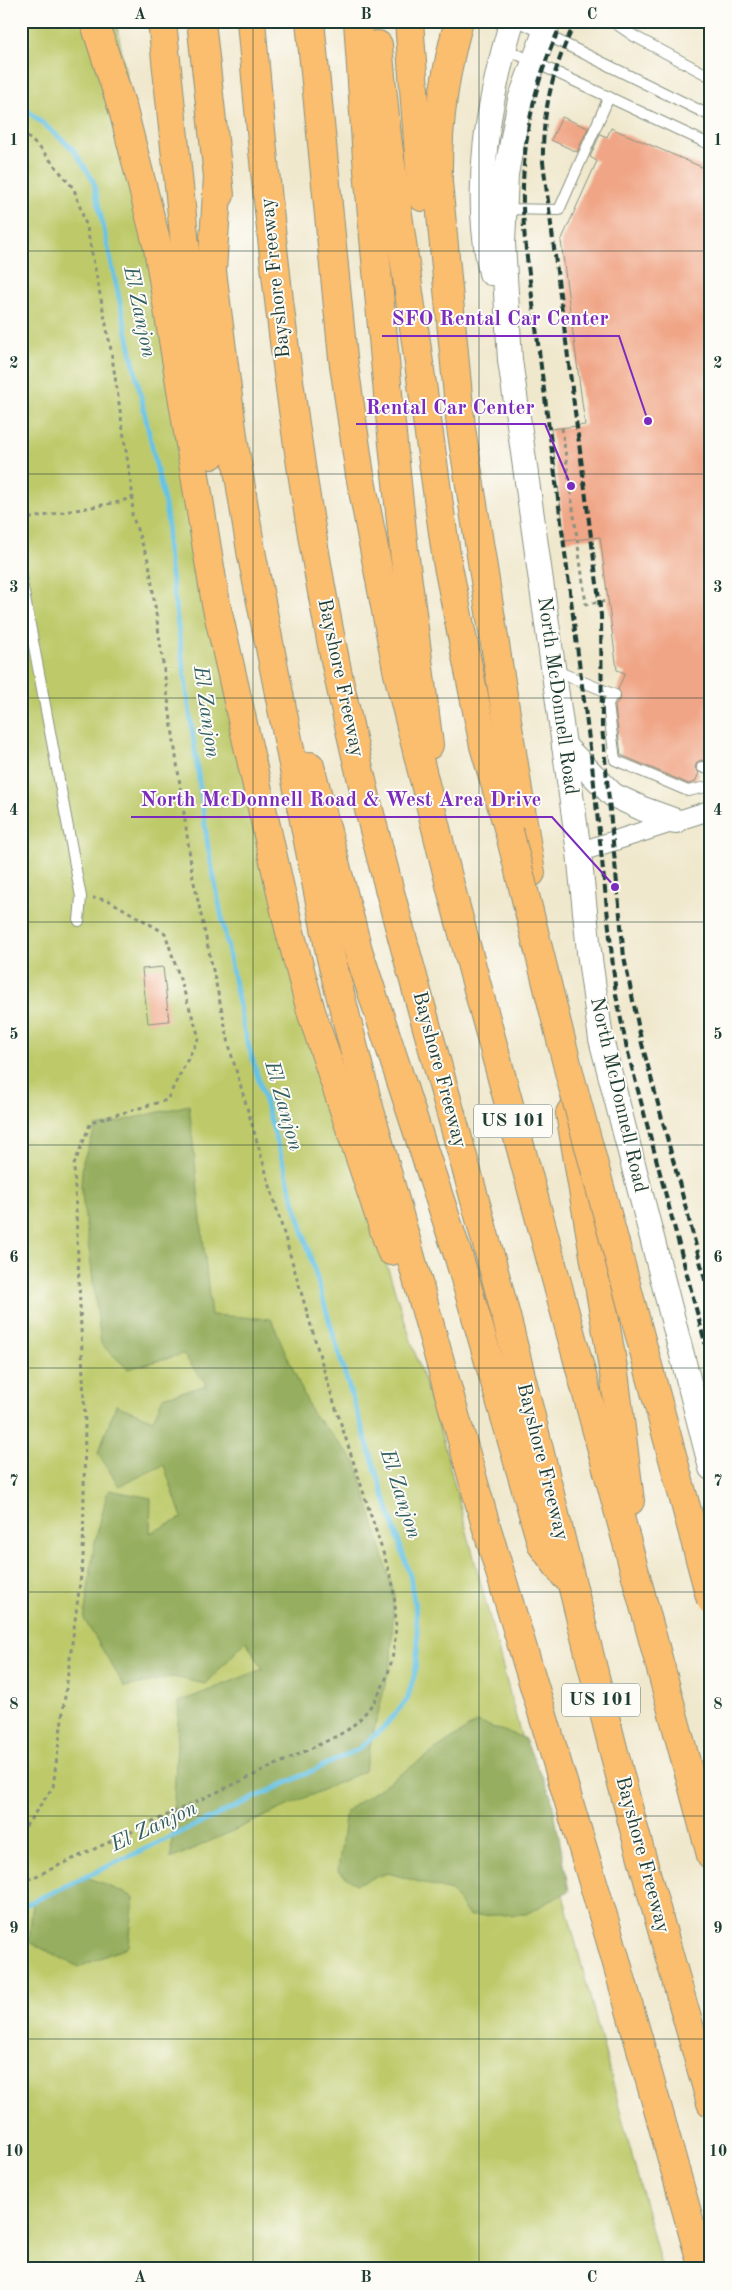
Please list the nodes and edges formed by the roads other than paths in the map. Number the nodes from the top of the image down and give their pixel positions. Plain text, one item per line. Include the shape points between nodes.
1 (94, 21) edge
2 (162, 21) edge
3 (201, 21) edge
4 (251, 21) edge
5 (310, 21) edge
6 (358, 21) edge
7 (375, 21) edge
8 (409, 21) edge
9 (459, 21) edge
10 (512, 21) edge
11 (518, 21) edge
12 (612, 21) edge
13 (546, 28) edge
14 (504, 48) junction
15 (533, 62) junction
16 (711, 77) edge
17 (609, 97) junction
18 (711, 116) edge
19 (711, 145) edge
20 (218, 178) junction
21 (503, 209) junction
22 (510, 360) junction
23 (443, 493) junction
24 (21, 577) edge
25 (553, 669) junction
26 (564, 746) junction
27 (711, 786) edge
28 (711, 810) edge
29 (676, 821) junction
30 (579, 852) junction
31 (443, 858) junction
32 (79, 920) dead end
33 (289, 928) junction
34 (711, 1468) edge
35 (484, 1519) junction
36 (572, 1585) junction
37 (641, 1596) junction
38 (711, 1600) edge
39 (711, 1855) edge
40 (711, 2104) edge
41 (704, 2269) edge

1 - 33 highway via 123,110 156,240 219,620
2 - 33 highway via 187,264 217,498
3 - 20 highway
4 - 36 highway, Bayshore Freeway / US 101 via 284,354 301,475 332,644 364,787 507,1321
5 - 31 highway, US 101 via 334,275 356,448 398,674
6 - 31 highway via 389,405
7 - 23 highway via 387,137
8 - 23 highway
9 - 37 highway via 442,91 438,166 461,428 615,1380
10 - 14 street, North McDonnell Road
11 - 13 lane
12 - 16 lane
13 - 15 street, North McDonnell Road
13 - 18 lane
14 - 15 lane
14 - 22 street, North McDonnell Road via 488,118 484,209 489,264
15 - 17 lane
15 - 21 street, North McDonnell Road via 511,138
17 - 19 lane
17 - 21 lane via 559,210
20 - 35 highway via 212,271 233,434 251,551 306,836 331,958 365,1091
20 - 36 highway via 248,424 309,763 358,950 459,1258 542,1545
21 - 22 street, North McDonnell Road
22 - 25 street, North McDonnell Road
23 - 38 highway, bridge via 509,832 570,1076
24 - 32 lane via 81,896
25 - 26 street, North McDonnell Road
25 - 27 lane via 614,695 608,705 615,760 688,791
26 - 29 street via 613,795
26 - 30 street, North McDonnell Road
28 - 29 street
29 - 30 street
30 - 34 street, North McDonnell Road via 601,1039
31 - 37 highway, US 101
33 - 35 highway via 311,1011
35 - 41 highway via 610,1939
36 - 40 highway, Bayshore Freeway / US 101 via 630,1814
37 - 39 highway, US 101

